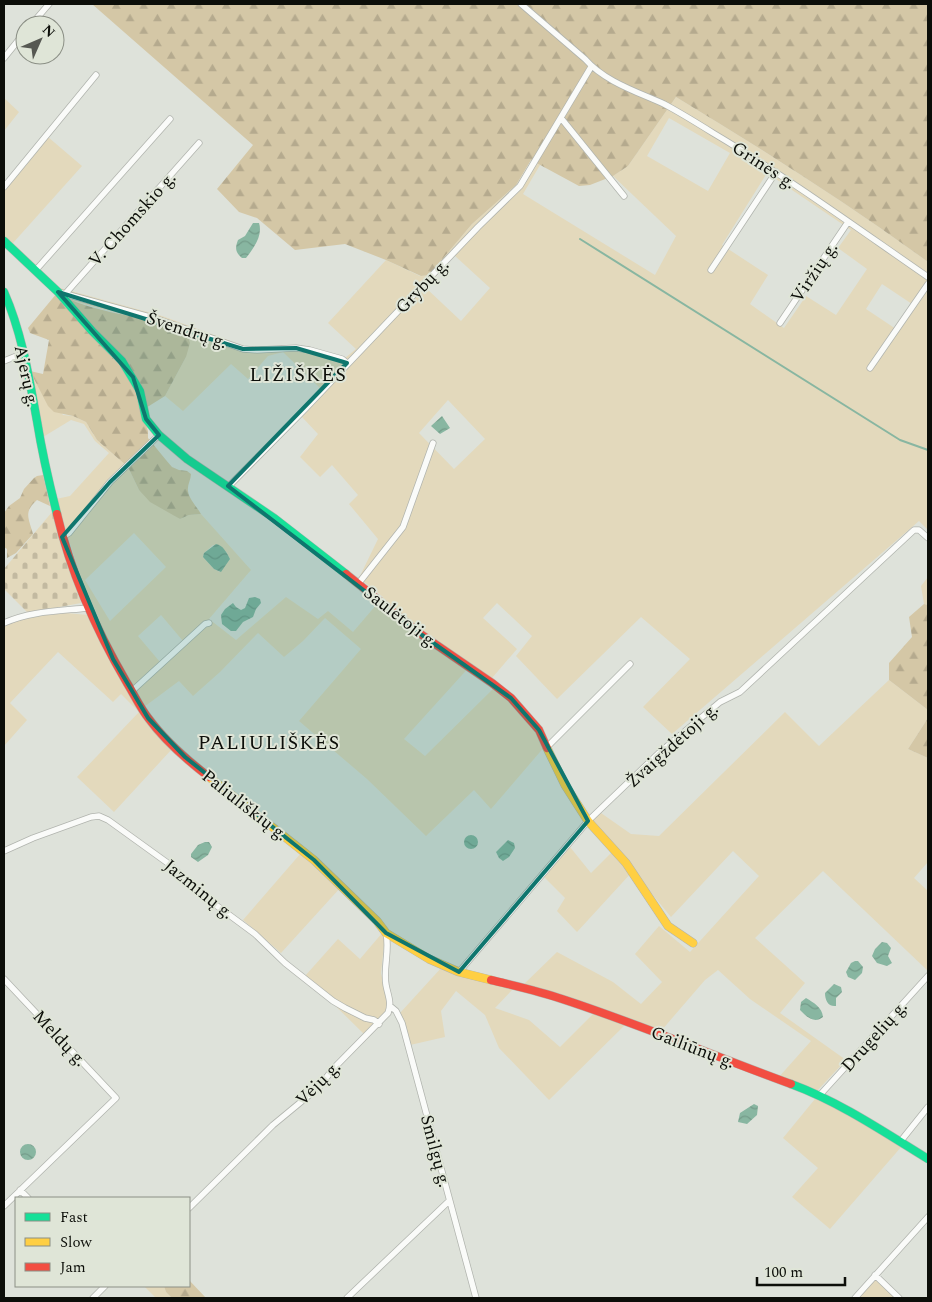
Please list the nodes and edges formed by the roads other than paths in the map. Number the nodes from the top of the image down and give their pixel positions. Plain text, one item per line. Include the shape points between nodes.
1 (49, 4) edge
2 (521, 4) edge
3 (40, 15) edge
4 (15, 44) edge
5 (4, 58) edge
6 (591, 67) junction
7 (96, 75) dead end
8 (561, 118) junction
9 (170, 119) dead end
10 (199, 143) dead end
11 (776, 172) junction
12 (4, 187) edge
13 (624, 196) dead end
14 (848, 222) junction
15 (4, 242) edge
16 (711, 270) dead end
17 (35, 271) junction
18 (928, 277) edge
19 (928, 284) edge
20 (4, 292) edge
21 (61, 293) junction
22 (780, 323) dead end
23 (24, 353) junction
24 (4, 361) edge
25 (348, 363) junction
26 (870, 368) dead end
27 (159, 435) junction
28 (433, 442) dead end
29 (44, 461) joint
30 (229, 486) junction
31 (62, 537) junction
32 (928, 538) edge
33 (358, 584) junction
34 (88, 608) junction
35 (209, 622) dead end
36 (4, 623) edge
37 (630, 664) dead end
38 (132, 691) junction
39 (548, 746) junction
40 (588, 821) junction
41 (4, 852) edge
42 (386, 933) junction
43 (693, 943) dead end
44 (446, 966) joint
45 (459, 972) junction
46 (928, 976) edge
47 (4, 979) edge
48 (10, 986) junction
49 (4, 992) edge
50 (390, 1006) junction
51 (379, 1024) junction
52 (819, 1096) junction
53 (928, 1106) edge
54 (900, 1142) junction
55 (928, 1159) edge
56 (20, 1190) junction
57 (27, 1197) edge
58 (449, 1200) junction
59 (4, 1206) edge
60 (190, 1207) edge
61 (928, 1216) edge
62 (875, 1275) junction
63 (104, 1287) edge
64 (93, 1298) edge
65 (347, 1298) edge
66 (476, 1298) edge
67 (855, 1298) edge
68 (899, 1298) edge

1 - 3 street
2 - 6 street, Grinės g.
4 - 5 street
6 - 8 street, Grybų g.
6 - 11 street, Grinės g. via 680,113
7 - 12 street
8 - 13 street
8 - 25 street, Grybų g. via 520,186
9 - 17 street
10 - 21 street, V. Chomskio g.
11 - 14 street, Grinės g.
11 - 16 street
14 - 18 street, Grinės g.
14 - 22 street, Viržių g.
15 - 17 street, Švendrų g.
17 - 21 street, Švendrų g.
19 - 26 street
20 - 23 street, Ajerų g.
21 - 25 street, Švendrų g. via 157,319 243,349 296,348
21 - 27 street, Saulėtoji g. via 122,361 140,391 146,419
23 - 24 street
23 - 29 street, Ajerų g.
25 - 30 street, Grybų g.
27 - 30 street, Saulėtoji g. via 187,459
27 - 31 street via 110,482 69,533
28 - 33 street via 403,527
29 - 31 street, Paliuliškių g.
30 - 33 street, Saulėtoji g.
31 - 34 street, Paliuliškių g.
32 - 40 street, Žvaigždėtoji g. via 914,530 740,692 720,702 659,753
33 - 39 street, Saulėtoji g. via 422,635 511,698
34 - 36 street via 17,617
34 - 38 street, Paliuliškių g. via 105,646
35 - 38 street
37 - 39 street
38 - 42 street, Paliuliškių g. via 148,718 169,742 314,860
39 - 40 street, Saulėtoji g. via 565,785
40 - 43 street, Saulėtoji g. via 626,863 668,926
40 - 45 street, Žvaigždėtoji g.
41 - 51 street, Jazminų g. via 91,817 108,820 170,864 205,897 255,934 333,1001
42 - 44 street, Paliuliškių g.
42 - 50 street via 385,975
44 - 45 street, Gailiūnų g.
45 - 52 street, Gailiūnų g. via 575,1003
46 - 52 street, Drugelių g.
47 - 48 street, Meldų g.
48 - 49 street
48 - 56 street, Meldų g. via 116,1098
50 - 51 street, Vėjų g.
50 - 58 street, Smilgų g. via 402,1023
51 - 60 street, Vėjų g. via 338,1063 319,1087 273,1124
52 - 54 street, Gailiūnų g.
53 - 54 street
54 - 55 street, Gailiūnų g.
56 - 57 street
56 - 59 street
58 - 65 street
58 - 66 street, Smilgų g.
61 - 62 street
62 - 67 street
62 - 68 street
63 - 64 street

